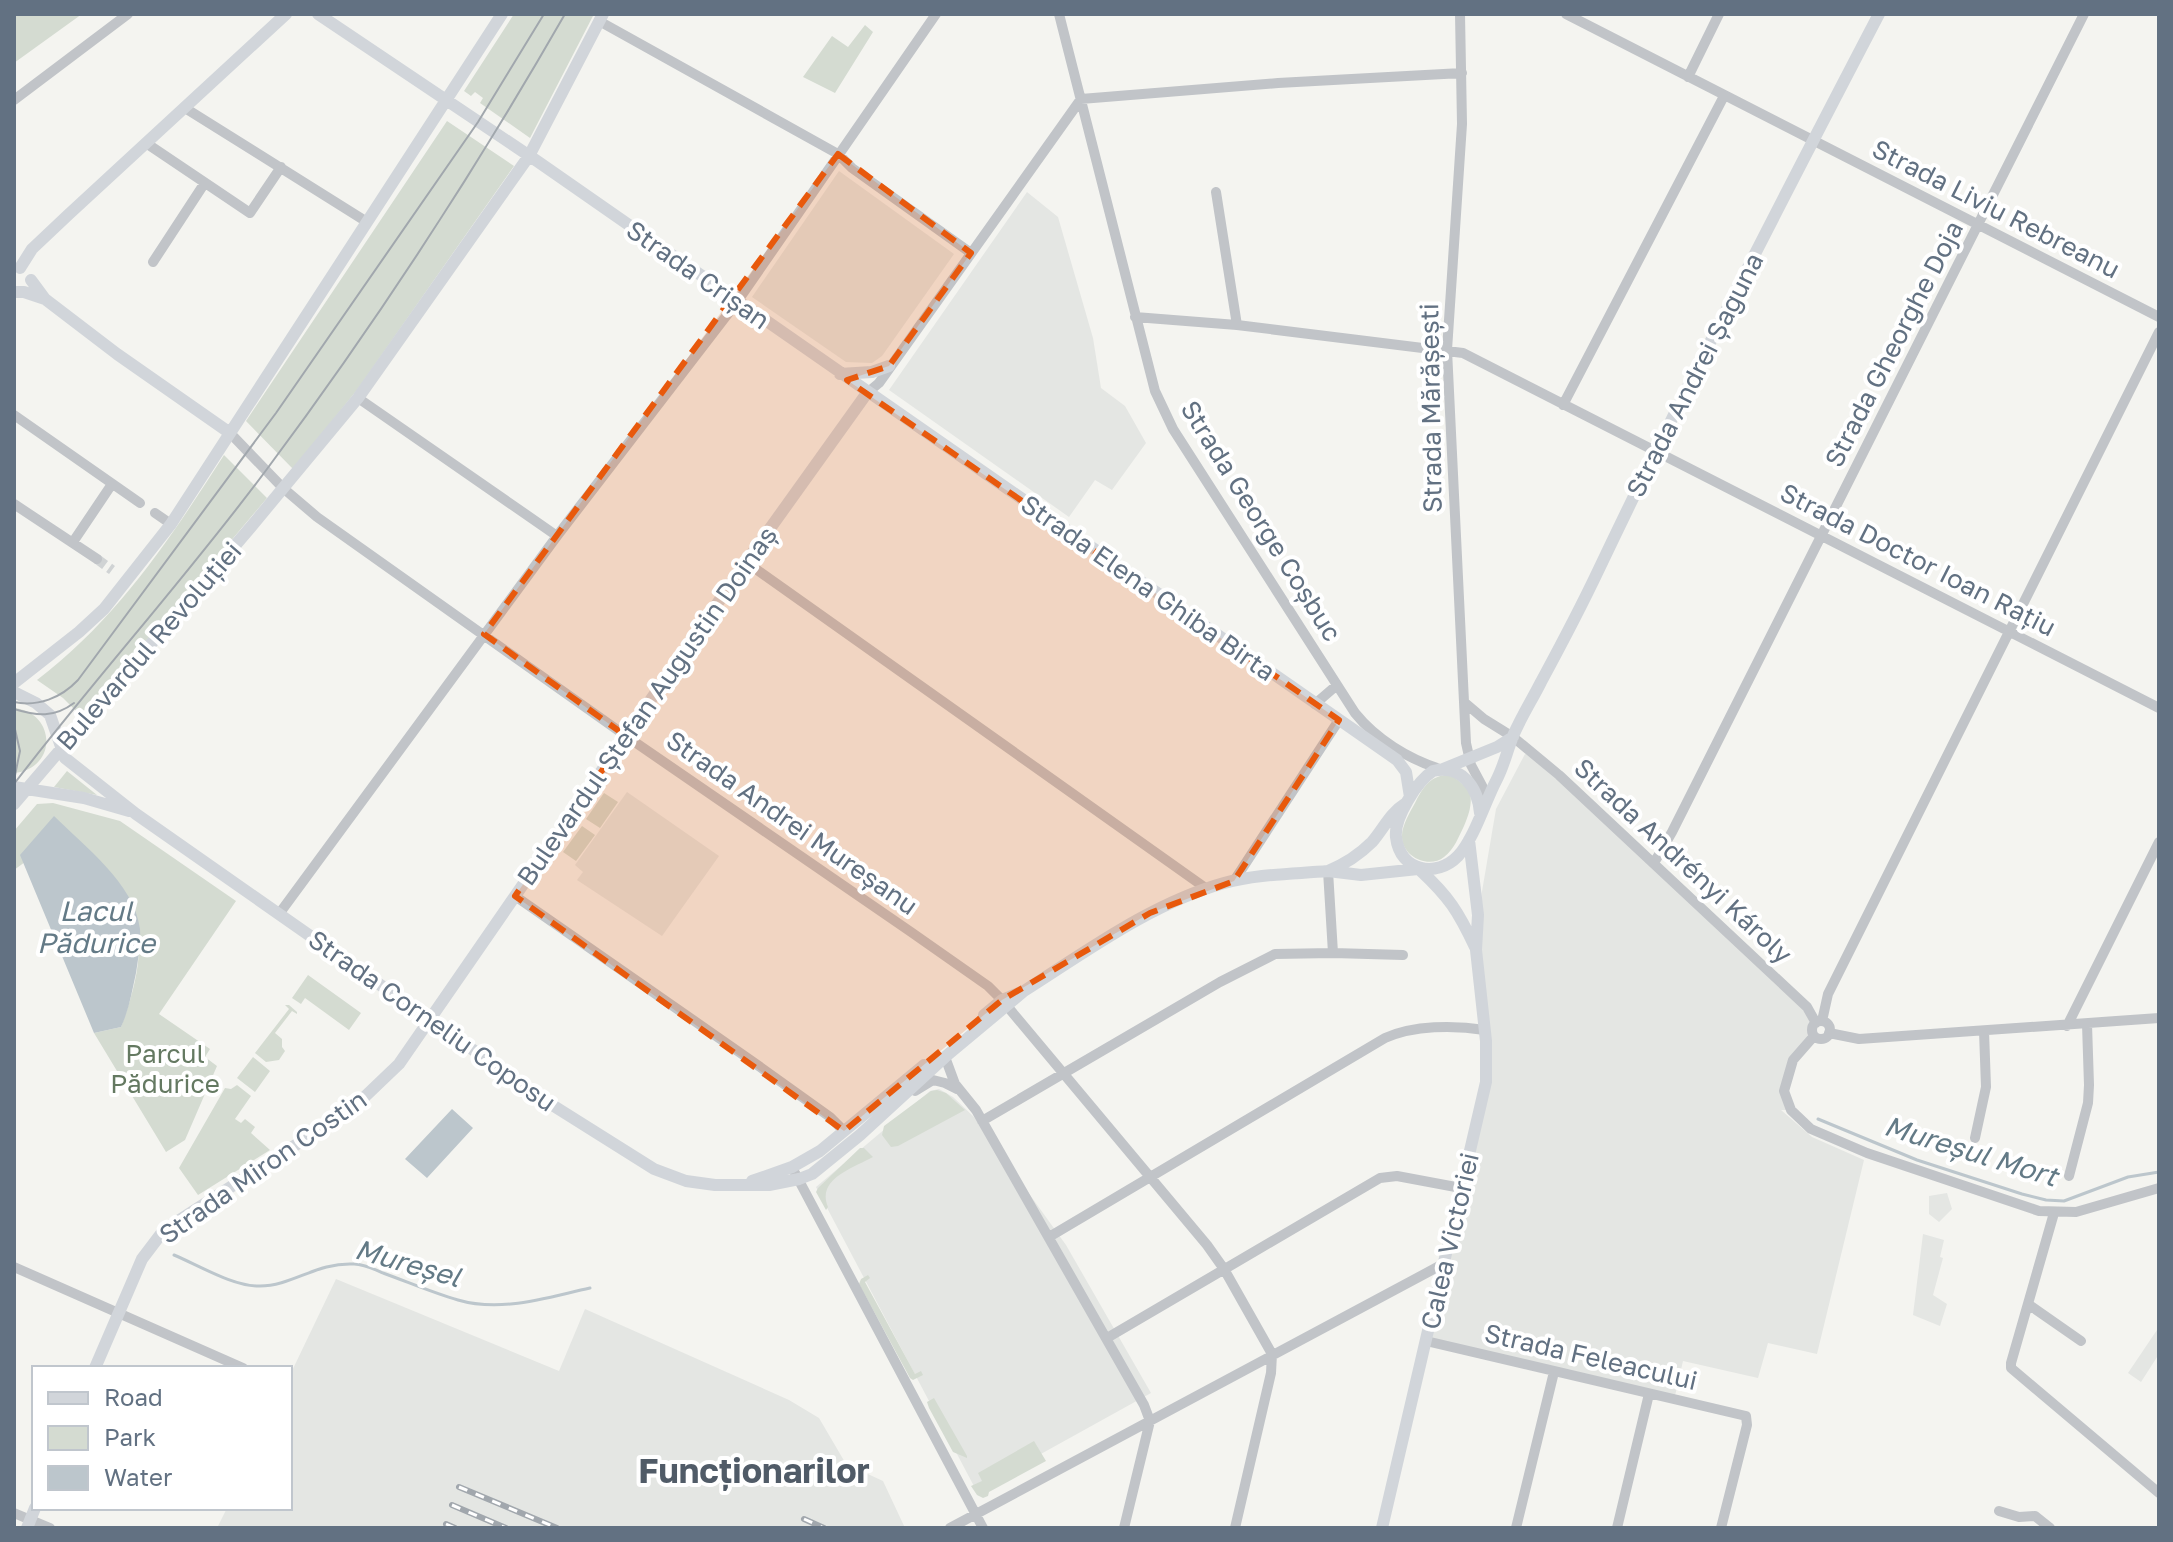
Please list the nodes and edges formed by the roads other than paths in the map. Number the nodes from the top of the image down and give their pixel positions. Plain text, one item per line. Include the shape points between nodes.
1 (128, 14) edge
2 (286, 14) edge
3 (318, 14) edge
4 (502, 14) edge
5 (936, 14) edge
6 (1059, 14) edge
7 (1460, 14) edge
8 (1566, 14) edge
9 (1719, 14) edge
10 (1879, 14) edge
11 (2084, 14) edge
12 (601, 17) edge
13 (1462, 73) junction
14 (1688, 77) junction
15 (1724, 96) junction
16 (1081, 99) junction
17 (14, 100) edge
18 (446, 101) junction
19 (185, 108) junction
20 (1813, 140) junction
21 (146, 143) junction
22 (838, 154) junction
23 (529, 156) junction
24 (281, 167) junction
25 (204, 184) junction
26 (1216, 192) dead end
27 (367, 222) junction
28 (1979, 224) junction
29 (971, 253) junction
30 (153, 262) dead end
31 (16, 268) edge
32 (23, 288) edge
33 (737, 302) junction
34 (1135, 317) junction
35 (2159, 317) edge
36 (1237, 325) junction
37 (2159, 332) edge
38 (1447, 350) junction
39 (889, 366) junction
40 (840, 374) junction
41 (867, 393) junction
42 (358, 398) junction
43 (1563, 405) junction
44 (14, 415) edge
45 (230, 433) junction
46 (1657, 453) junction
47 (112, 484) junction
48 (283, 488) junction
49 (140, 503) dead end
50 (14, 504) edge
51 (155, 513) dead end
52 (171, 524) junction
53 (557, 536) junction
54 (1822, 536) junction
55 (73, 542) junction
56 (97, 559) tunnel mouth
57 (746, 562) junction
58 (2007, 631) junction
59 (484, 634) junction
60 (14, 683) edge
61 (1337, 685) junction
62 (14, 692) edge
63 (1464, 702) junction
64 (1315, 704) junction
65 (2159, 708) edge
66 (1339, 720) junction
67 (626, 736) junction
68 (1513, 737) junction
69 (60, 748) junction
70 (1469, 758) junction
71 (1441, 769) junction
72 (20, 788) edge
73 (1488, 797) junction
74 (1409, 800) junction
75 (14, 804) edge
76 (1480, 813) junction
77 (136, 814) junction
78 (1469, 840) junction
79 (2159, 842) edge
80 (1654, 863) junction
81 (1419, 869) junction
82 (1328, 871) junction
83 (1234, 881) junction
84 (1207, 889) junction
85 (515, 896) junction
86 (279, 914) junction
87 (1476, 950) junction
88 (1333, 953) junction
89 (1403, 955) dead end
90 (1005, 1003) junction
91 (2159, 1018) edge
92 (430, 1020) junction
93 (1819, 1022) junction
94 (2087, 1024) junction
95 (2067, 1026) junction
96 (1485, 1030) junction
97 (1984, 1031) junction
98 (1829, 1033) junction
99 (1814, 1036) junction
100 (945, 1057) junction
101 (1065, 1075) junction
102 (959, 1090) junction
103 (902, 1095) junction
104 (982, 1121) junction
105 (844, 1131) junction
106 (1975, 1138) dead end
107 (796, 1173) junction
108 (1150, 1175) junction
109 (2069, 1176) dead end
110 (1461, 1188) junction
111 (2159, 1188) edge
112 (2054, 1213) junction
113 (1049, 1237) junction
114 (1445, 1263) junction
115 (14, 1267) edge
116 (1224, 1269) junction
117 (2028, 1304) junction
118 (118, 1313) junction
119 (1107, 1338) junction
120 (1426, 1341) junction
121 (2081, 1341) dead end
122 (1272, 1354) junction
123 (96, 1366) edge
124 (238, 1366) edge
125 (1554, 1372) junction
126 (1649, 1394) junction
127 (1150, 1421) junction
128 (2159, 1493) edge
129 (1999, 1511) dead end
130 (14, 1513) edge
131 (976, 1514) junction
132 (31, 1519) edge
133 (1385, 1527) edge
134 (50, 1528) edge
135 (950, 1528) edge
136 (983, 1528) edge
137 (1124, 1528) edge
138 (1235, 1528) edge
139 (1516, 1528) edge
140 (1617, 1528) edge
141 (1721, 1528) edge
142 (2050, 1528) edge

1 - 17 street
2 - 19 main road
3 - 18 main road
4 - 18 main road
5 - 22 street
6 - 16 street, Strada George Coșbuc
7 - 13 street, Strada Mărășești
8 - 14 street, Strada Liviu Rebreanu
9 - 14 street
10 - 20 main road, Strada Andrei Șaguna
11 - 28 street, Strada Gheorghe Doja
12 - 22 street
12 - 23 main road, Bulevardul Revoluției
13 - 16 street
13 - 38 street, Strada Mărășești
14 - 15 street, Strada Liviu Rebreanu
15 - 20 street, Strada Liviu Rebreanu
15 - 43 street
16 - 29 street
16 - 34 street, Strada George Coșbuc
18 - 23 main road
18 - 27 main road
19 - 21 main road
19 - 24 street
20 - 28 street, Strada Liviu Rebreanu
20 - 46 main road, Strada Andrei Șaguna
21 - 25 street
21 - 31 main road
22 - 29 street
22 - 33 street
23 - 33 main road, Strada Crișan
23 - 42 main road, Bulevardul Revoluției
24 - 25 street via 250,213
24 - 27 street
25 - 30 street
26 - 36 street
27 - 45 main road
28 - 35 street, Strada Liviu Rebreanu
28 - 54 street, Strada Gheorghe Doja
29 - 39 street
31 - 32 main road via 29,274
32 - 45 main road
33 - 40 main road, Strada Crișan
33 - 53 street
34 - 36 street, Strada Doctor Ioan Rațiu
34 - 61 street, Strada George Coșbuc via 1165,414
36 - 38 street, Strada Doctor Ioan Rațiu
37 - 58 street
38 - 43 street, Strada Doctor Ioan Rațiu via 1463,353
38 - 63 street, Strada Mărășești
39 - 40 main road
39 - 41 street
40 - 41 main road, Strada Crișan
41 - 57 main road, Bulevardul Ștefan Augustin Doinaș
41 - 64 main road, Strada Elena Ghiba Birta
42 - 48 main road, Bulevardul Revoluției
42 - 53 street
43 - 46 street, Strada Doctor Ioan Rațiu
44 - 47 street
45 - 48 street
45 - 52 main road
46 - 54 street, Strada Doctor Ioan Rațiu
46 - 68 main road, Strada Andrei Șaguna
47 - 49 street
47 - 55 street
48 - 59 street, Strada Andrei Mureșanu
48 - 69 main road, Bulevardul Revoluției
50 - 55 street
51 - 52 street
52 - 60 main road via 104,609
53 - 59 street
54 - 58 street, Strada Doctor Ioan Rațiu
54 - 80 street, Strada Gheorghe Doja
55 - 56 street
57 - 67 main road, Bulevardul Ștefan Augustin Doinaș
57 - 84 street
58 - 65 street, Strada Doctor Ioan Rațiu
58 - 93 street via 1828,994
59 - 67 street, Strada Andrei Mureșanu
59 - 86 street
61 - 64 street
61 - 71 street, Strada George Coșbuc via 1364,723 1402,753
62 - 69 main road via 49,713
63 - 68 street
63 - 70 street, Strada Mărășești
64 - 66 main road, Strada Elena Ghiba Birta
66 - 74 main road, Strada Elena Ghiba Birta via 1401,764
66 - 83 street
67 - 85 main road, Bulevardul Ștefan Augustin Doinaș
67 - 90 street, Strada Andrei Mureșanu via 988,986
68 - 70 main road
68 - 73 main road, Strada Andrei Șaguna
68 - 80 street, Strada Andrényi Károly
69 - 72 main road, Bulevardul Revoluției
69 - 77 main road, Strada Corneliu Coposu via 68,761
70 - 71 main road
70 - 73 street, Strada Mărășești
71 - 74 main road via 1427,775
71 - 76 main road via 1472,784
72 - 75 main road, Bulevardul Revoluției
72 - 77 main road, Strada Corneliu Coposu via 84,798
73 - 76 main road, Strada Andrei Șaguna
74 - 81 main road via 1396,838
74 - 82 main road via 1355,858
76 - 78 main road
77 - 86 main road, Strada Corneliu Coposu
78 - 81 main road via 1447,866
78 - 87 main road, Calea Victoriei via 1478,915
79 - 95 street
80 - 93 street, Strada Andrényi Károly
81 - 82 main road via 1361,875
81 - 87 main road, Calea Victoriei via 1450,899
82 - 83 main road
82 - 88 street
83 - 84 main road
84 - 90 main road via 1150,913
85 - 92 main road, Bulevardul Ștefan Augustin Doinaș
85 - 105 street
86 - 92 main road, Strada Corneliu Coposu
87 - 96 main road, Calea Victoriei
88 - 89 street
88 - 101 street via 1268,957
90 - 100 main road
90 - 101 street, Strada Andrei Mureșanu
90 - 105 main road
91 - 94 street
92 - 107 main road, Strada Corneliu Coposu via 654,1169 715,1185 769,1185
92 - 118 main road, Strada Miron Costin via 391,1073 353,1108 164,1230 142,1259
93 - 98 street via 1829,1026
93 - 99 street
94 - 95 street
94 - 109 street via 2088,1103
95 - 97 street
96 - 108 street via 1420,1029 1385,1038
96 - 110 main road, Calea Victoriei via 1486,1082
97 - 98 street via 1859,1039
97 - 106 street via 1986,1087
98 - 99 street via 1823,1039
99 - 112 street via 1793,1060 1784,1091 1791,1110 1811,1129 2023,1207
100 - 102 street
100 - 103 main road
101 - 104 street
101 - 108 street, Strada Andrei Mureșanu
102 - 103 street via 933,1080
102 - 104 street
103 - 107 main road via 826,1164
104 - 113 street
105 - 107 main road
107 - 131 street
108 - 113 street
108 - 116 street, Strada Andrei Mureșanu
110 - 114 main road, Calea Victoriei
110 - 116 street via 1385,1176
111 - 112 street via 2076,1212
112 - 117 street
113 - 119 street
114 - 120 main road, Calea Victoriei
114 - 122 street
115 - 118 street
116 - 119 street
116 - 122 street, Strada Andrei Mureșanu
117 - 121 street
117 - 128 street via 2011,1363 2014,1371
118 - 123 main road, Strada Miron Costin
118 - 124 street
119 - 127 street
120 - 125 street, Strada Feleacului
120 - 133 main road, Calea Victoriei
122 - 127 street
122 - 138 street
125 - 126 street, Strada Feleacului
125 - 139 street
126 - 140 street
126 - 141 street, Strada Feleacului via 1746,1416
127 - 131 street
127 - 137 street
129 - 142 street via 2035,1516
130 - 132 street
131 - 135 street
131 - 136 street
132 - 134 street

